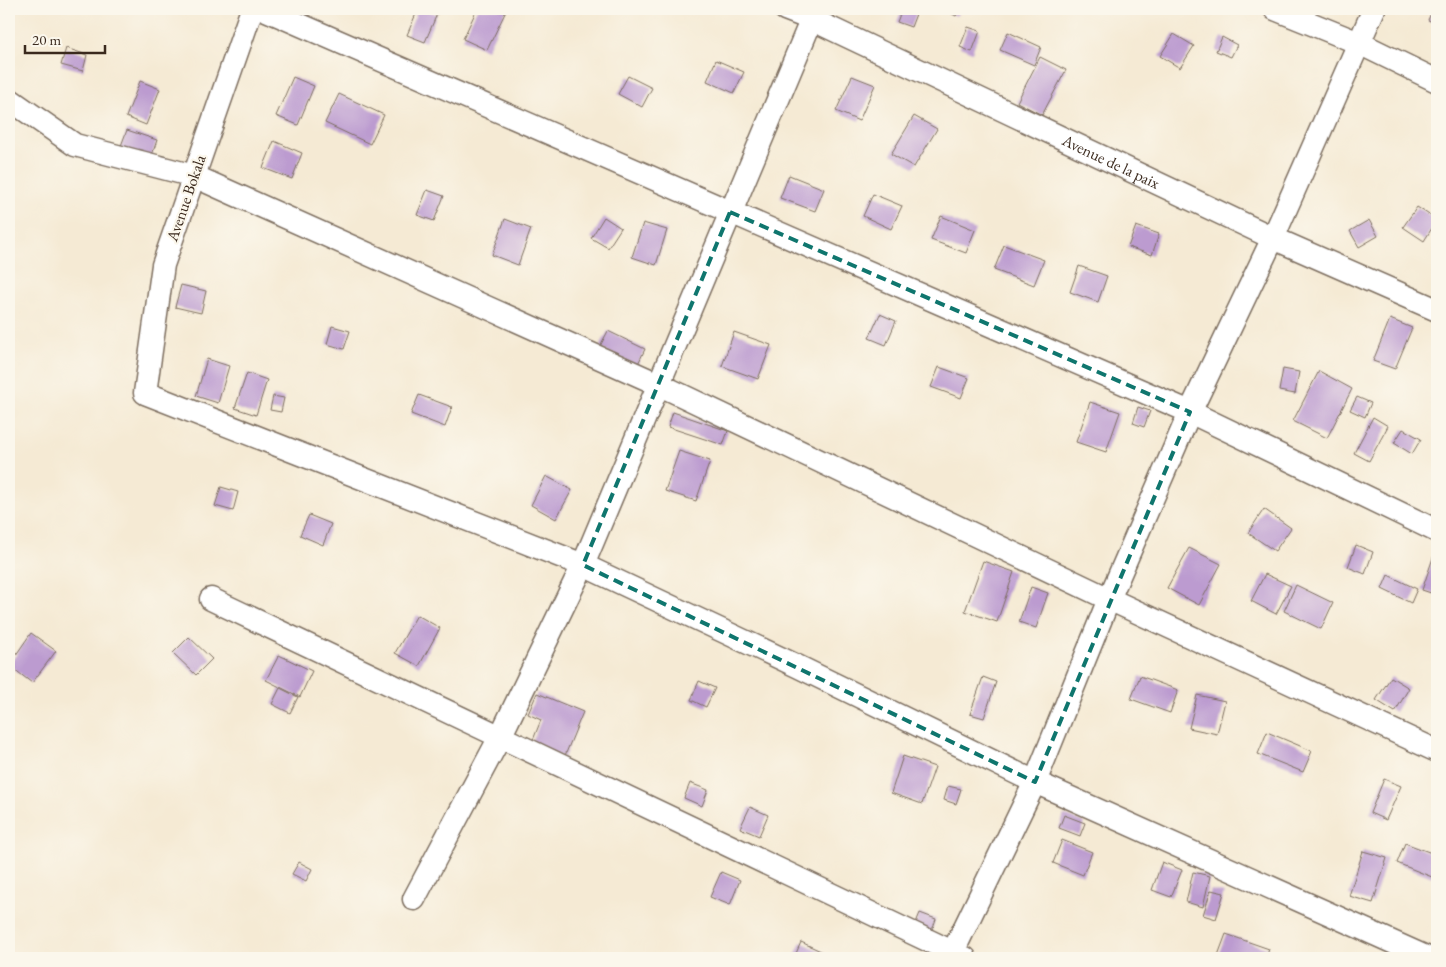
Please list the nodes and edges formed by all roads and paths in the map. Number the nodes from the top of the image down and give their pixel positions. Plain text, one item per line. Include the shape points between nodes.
1 (252, 9) edge
2 (264, 9) edge
3 (786, 9) edge
4 (1275, 9) edge
5 (1374, 9) edge
6 (813, 14) edge
7 (1359, 43) junction
8 (1437, 81) edge
9 (9, 99) edge
10 (194, 176) junction
11 (730, 212) junction
12 (1273, 238) junction
13 (1437, 310) edge
14 (658, 384) junction
15 (1190, 412) junction
16 (1437, 531) edge
17 (583, 565) junction
18 (211, 599) dead end
19 (1109, 600) junction
20 (500, 737) junction
21 (1437, 751) edge
22 (1035, 782) junction
23 (414, 899) dead end
24 (956, 956) edge
25 (1428, 958) edge

1 - 10 street, Avenue Bokala
2 - 11 street
3 - 6 street, Avenue de la paix
4 - 7 street
5 - 7 street
6 - 11 street
6 - 12 street, Avenue de la paix
7 - 8 street
7 - 12 street
9 - 10 street via 75,145
10 - 14 street
10 - 17 street, Avenue Bokala via 163,264 145,393
11 - 14 street
11 - 15 street
12 - 13 street, Avenue de la paix
12 - 15 street
14 - 17 street
14 - 19 street
15 - 16 street
15 - 19 street
17 - 20 street
17 - 22 street
18 - 20 street
19 - 21 street
19 - 22 street
20 - 23 street
20 - 24 street
22 - 24 street
22 - 25 street

